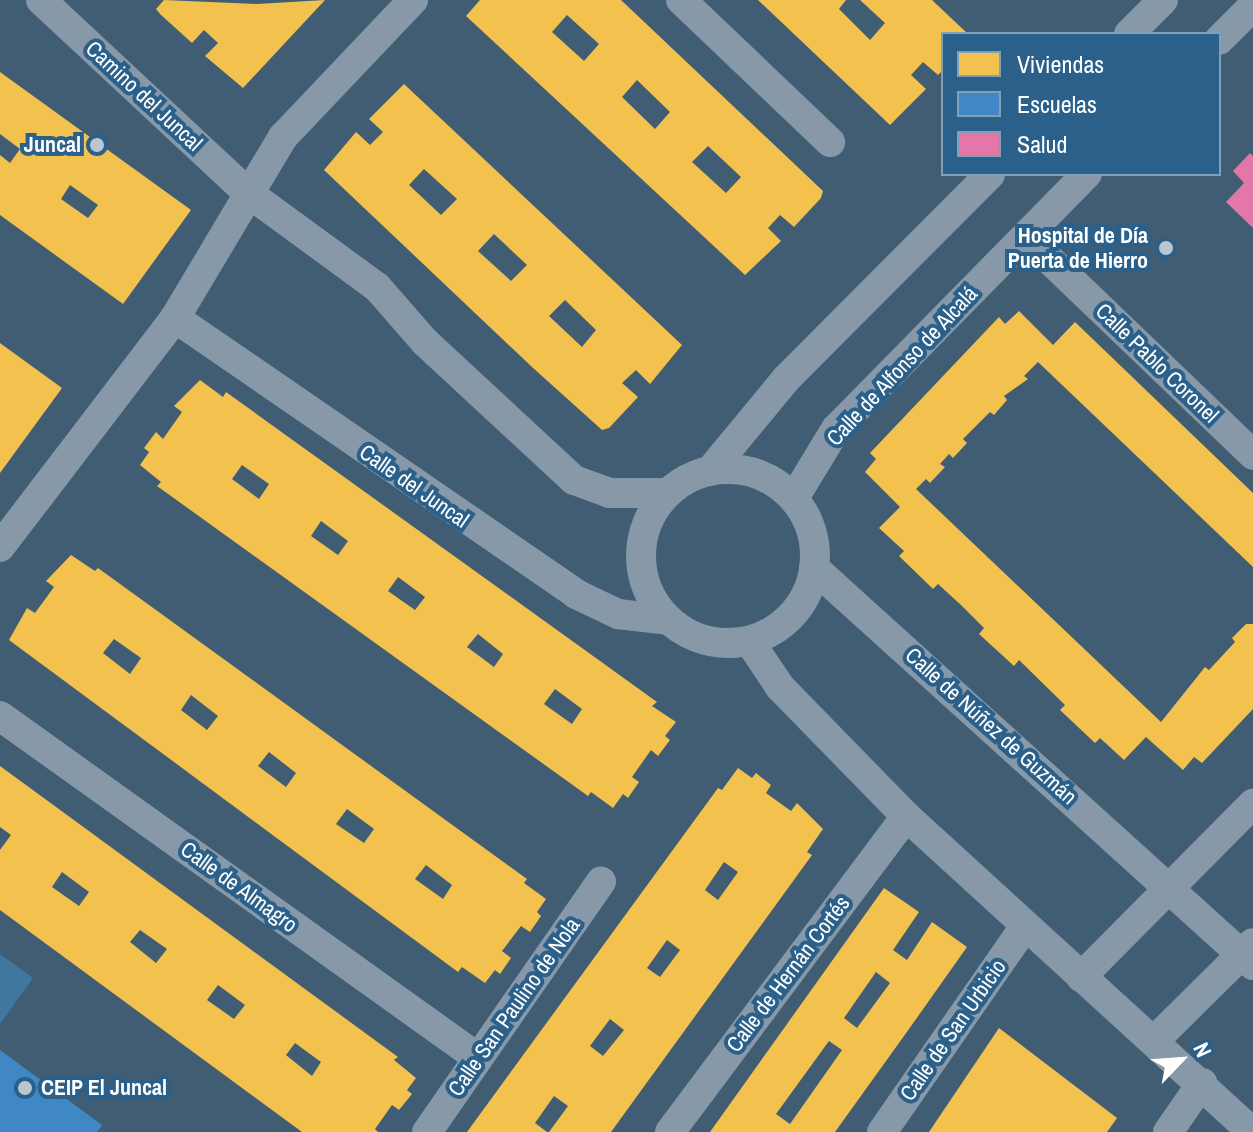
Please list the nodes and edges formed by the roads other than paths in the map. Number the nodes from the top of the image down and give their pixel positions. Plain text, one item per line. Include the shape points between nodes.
1 (41, 0) edge
2 (413, 0) edge
3 (681, 0) edge
4 (1163, 0) edge
5 (1253, 6) edge
6 (1131, 32) edge
7 (1221, 38) edge
8 (830, 142) dead end
9 (988, 176) edge
10 (1085, 176) edge
11 (247, 192) junction
12 (1026, 237) junction
13 (175, 318) junction
14 (1253, 455) edge
15 (710, 471) junction
16 (667, 493) junction
17 (794, 498) junction
18 (0, 547) edge
19 (814, 568) junction
20 (668, 620) junction
21 (750, 642) junction
22 (0, 716) edge
23 (1253, 804) edge
24 (906, 816) junction
25 (601, 882) dead end
26 (1168, 885) junction
27 (1024, 928) junction
28 (1249, 954) edge
29 (1081, 977) junction
30 (1154, 1041) junction
31 (478, 1058) junction
32 (1202, 1083) junction
33 (427, 1132) edge
34 (670, 1132) edge
35 (882, 1132) edge
36 (1168, 1132) edge
37 (1252, 1132) edge

1 - 11 street, Camino del Juncal
2 - 11 street via 283,137
3 - 8 street
4 - 6 street
5 - 7 street
9 - 15 street via 786,379
10 - 12 street, Calle de Alfonso de Alcalá
11 - 13 street
11 - 16 street via 377,287 425,342 574,480 609,493
12 - 14 street, Calle Pablo Coronel
12 - 17 street, Calle de Alfonso de Alcalá via 836,429
13 - 18 street
13 - 20 street, Calle del Juncal via 576,594 618,614
15 - 16 street
15 - 17 street via 745,470 772,480
16 - 20 street via 650,516 641,542 642,571 651,598
17 - 19 street via 810,523
19 - 21 street via 799,609 777,630
19 - 26 street, Calle de Núñez de Guzmán
20 - 21 street via 691,636 720,644
21 - 24 street via 780,687
22 - 31 street, Calle de Almagro
23 - 26 street
24 - 27 street
24 - 34 street, Calle de Hernán Cortés
25 - 31 street, Calle San Paulino de Nola
26 - 28 street, Calle de Núñez de Guzmán
26 - 29 street
27 - 29 street
27 - 35 street, Calle de San Urbicio
28 - 30 street, Calle de Núñez de Guzmán
29 - 30 street
30 - 32 street
31 - 33 street, Calle San Paulino de Nola
32 - 36 street
32 - 37 street

